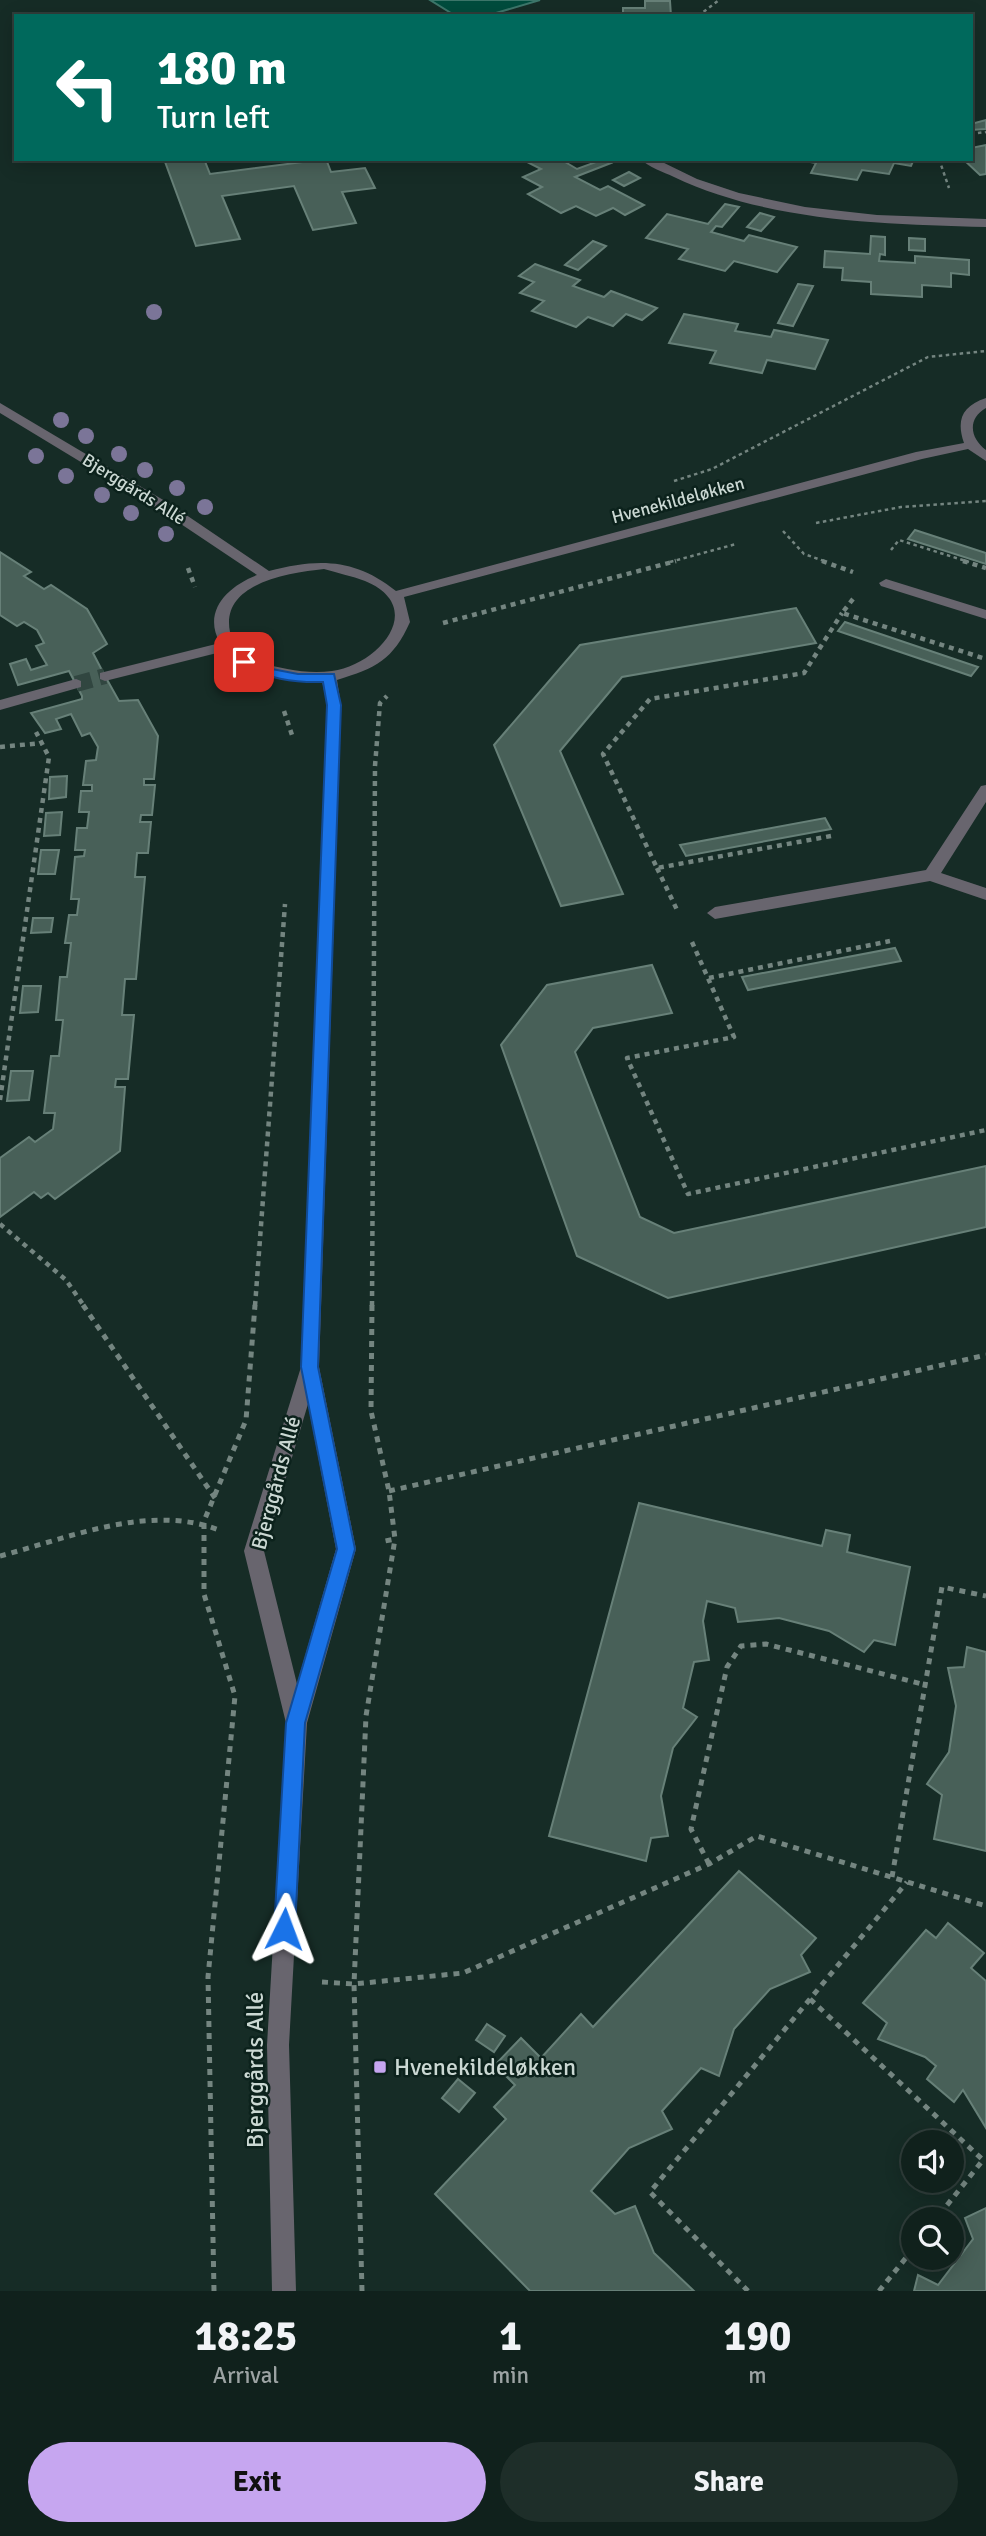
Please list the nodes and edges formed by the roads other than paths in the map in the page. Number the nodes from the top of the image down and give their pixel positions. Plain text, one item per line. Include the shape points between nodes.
1 (650, 161) edge
2 (986, 223) edge
3 (986, 402) edge
4 (0, 407) edge
5 (971, 444) junction
6 (986, 457) edge
7 (265, 574) junction
8 (886, 583) road end
9 (396, 595) junction
10 (986, 614) edge
11 (228, 646) junction
12 (105, 676) tunnel mouth
13 (329, 677) junction
14 (76, 684) tunnel mouth
15 (0, 705) edge
16 (986, 790) edge
17 (931, 875) junction
18 (986, 894) edge
19 (715, 913) dead end
20 (310, 1367) junction
21 (296, 1723) junction
22 (284, 2291) edge

1 - 2 street via 700,184 785,207 883,221
3 - 5 street via 971,411 965,427
4 - 7 street, Bjerggårds Allé
5 - 6 street
5 - 9 street, Hvenekildeløkken
7 - 9 street via 293,566 353,569 378,580
7 - 11 street via 245,585 222,614 221,631
8 - 10 street
9 - 13 street via 403,611 403,628 394,645 356,671
11 - 12 street
11 - 13 street via 244,662 268,673 298,679
13 - 20 street, Bjerggårds Allé via 334,705
14 - 15 street
16 - 17 street
17 - 18 street
17 - 19 street
20 - 21 street, Bjerggårds Allé via 346,1549
20 - 21 street, Bjerggårds Allé via 254,1552
21 - 22 street, Bjerggårds Allé via 278,2045

